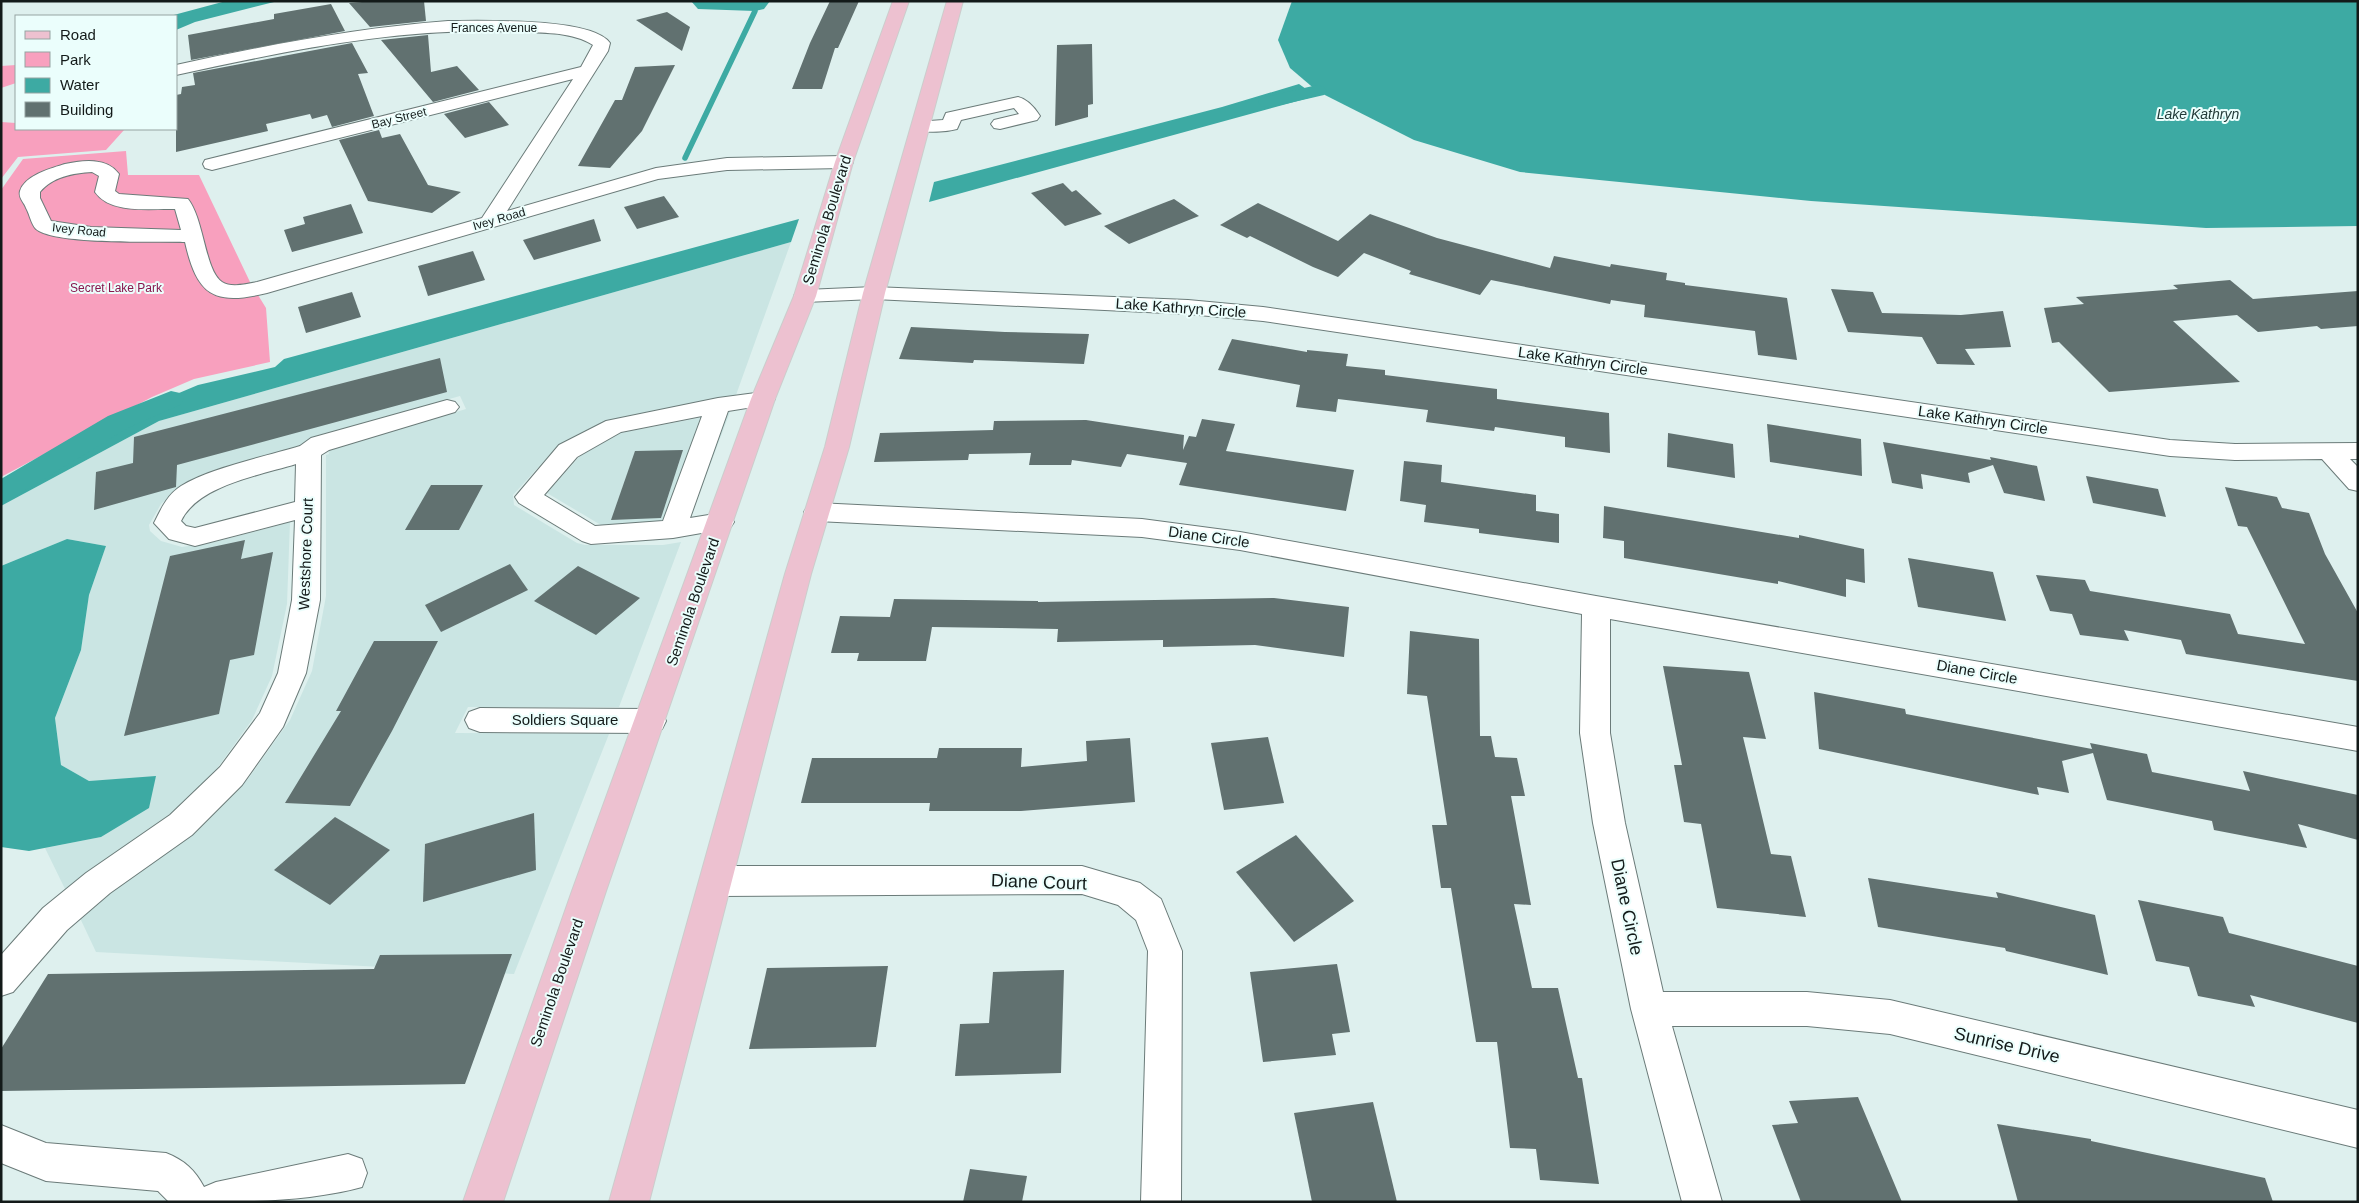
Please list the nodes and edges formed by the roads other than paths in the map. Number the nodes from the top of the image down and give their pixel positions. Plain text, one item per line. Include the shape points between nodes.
1 (901, 1) edge
2 (955, 1) edge
3 (178, 70) edge
4 (586, 71) junction
5 (922, 126) junction
6 (951, 126) junction
7 (844, 162) junction
8 (212, 164) dead end
9 (490, 221) junction
10 (194, 236) junction
11 (874, 292) junction
12 (805, 296) junction
13 (763, 399) junction
14 (718, 405) junction
15 (448, 407) dead end
16 (2328, 451) junction
17 (2358, 451) edge
18 (309, 452) junction
19 (2358, 483) edge
20 (308, 508) junction
21 (817, 512) junction
22 (721, 522) junction
23 (673, 529) junction
24 (1596, 606) junction
25 (480, 720) dead end
26 (651, 721) junction
27 (2358, 739) edge
28 (717, 880) junction
29 (1, 980) edge
30 (1649, 1009) junction
31 (2358, 1129) edge
32 (1, 1144) edge
33 (348, 1173) dead end
34 (190, 1202) edge
35 (216, 1202) edge
36 (482, 1202) edge
37 (629, 1202) edge
38 (1161, 1202) edge
39 (1702, 1202) edge

1 - 7 main road, Seminola Boulevard
2 - 5 main road
3 - 4 street, Frances Avenue via 338,37 503,26 559,30 595,38 602,43 600,51
4 - 8 street, Bay Street
4 - 9 street, Frances Avenue
5 - 6 street
5 - 11 main road
6 - 6 street via 985,128 1031,116 1018,102 952,117
7 - 9 street, Ivey Road via 753,163 656,174
7 - 12 main road, Seminola Boulevard
9 - 10 street, Ivey Road via 259,288 235,291 220,289 206,280
10 - 10 street, Ivey Road via 186,210 180,203 112,198 105,192 109,174 100,168 82,167 56,173 44,178 30,192 41,221 51,228
11 - 12 street, Lake Kathryn Circle
11 - 16 street, Lake Kathryn Circle via 1188,307 1263,314 2170,448 2236,452
11 - 21 main road via 837,447
12 - 13 main road, Seminola Boulevard
13 - 14 street
13 - 22 main road, Seminola Boulevard
14 - 23 street
14 - 23 street via 614,426 568,451 528,497 591,535
15 - 18 street via 320,444
16 - 17 street, Lake Kathryn Circle
16 - 19 street
18 - 20 street, Westshore Court
18 - 20 street via 190,492 176,506 167,523 178,533 195,537
20 - 29 street, Westshore Court via 306,600 292,673 272,719 231,776 181,825 98,883 62,913
21 - 24 street, Diane Circle via 1142,528 1240,541
21 - 28 main road
22 - 23 street
22 - 26 main road, Seminola Boulevard
24 - 27 street, Diane Circle
24 - 30 street, Diane Circle via 1595,733 1609,823
25 - 26 street, Soldiers Square
26 - 36 main road, Seminola Boulevard
28 - 37 main road
28 - 38 street, Diane Court via 1082,880 1128,893 1149,910 1165,951
30 - 31 street, Sunrise Drive via 1807,1009 1890,1017
30 - 39 street, Diane Circle
32 - 34 street via 46,1162 166,1172 182,1186
33 - 35 street

